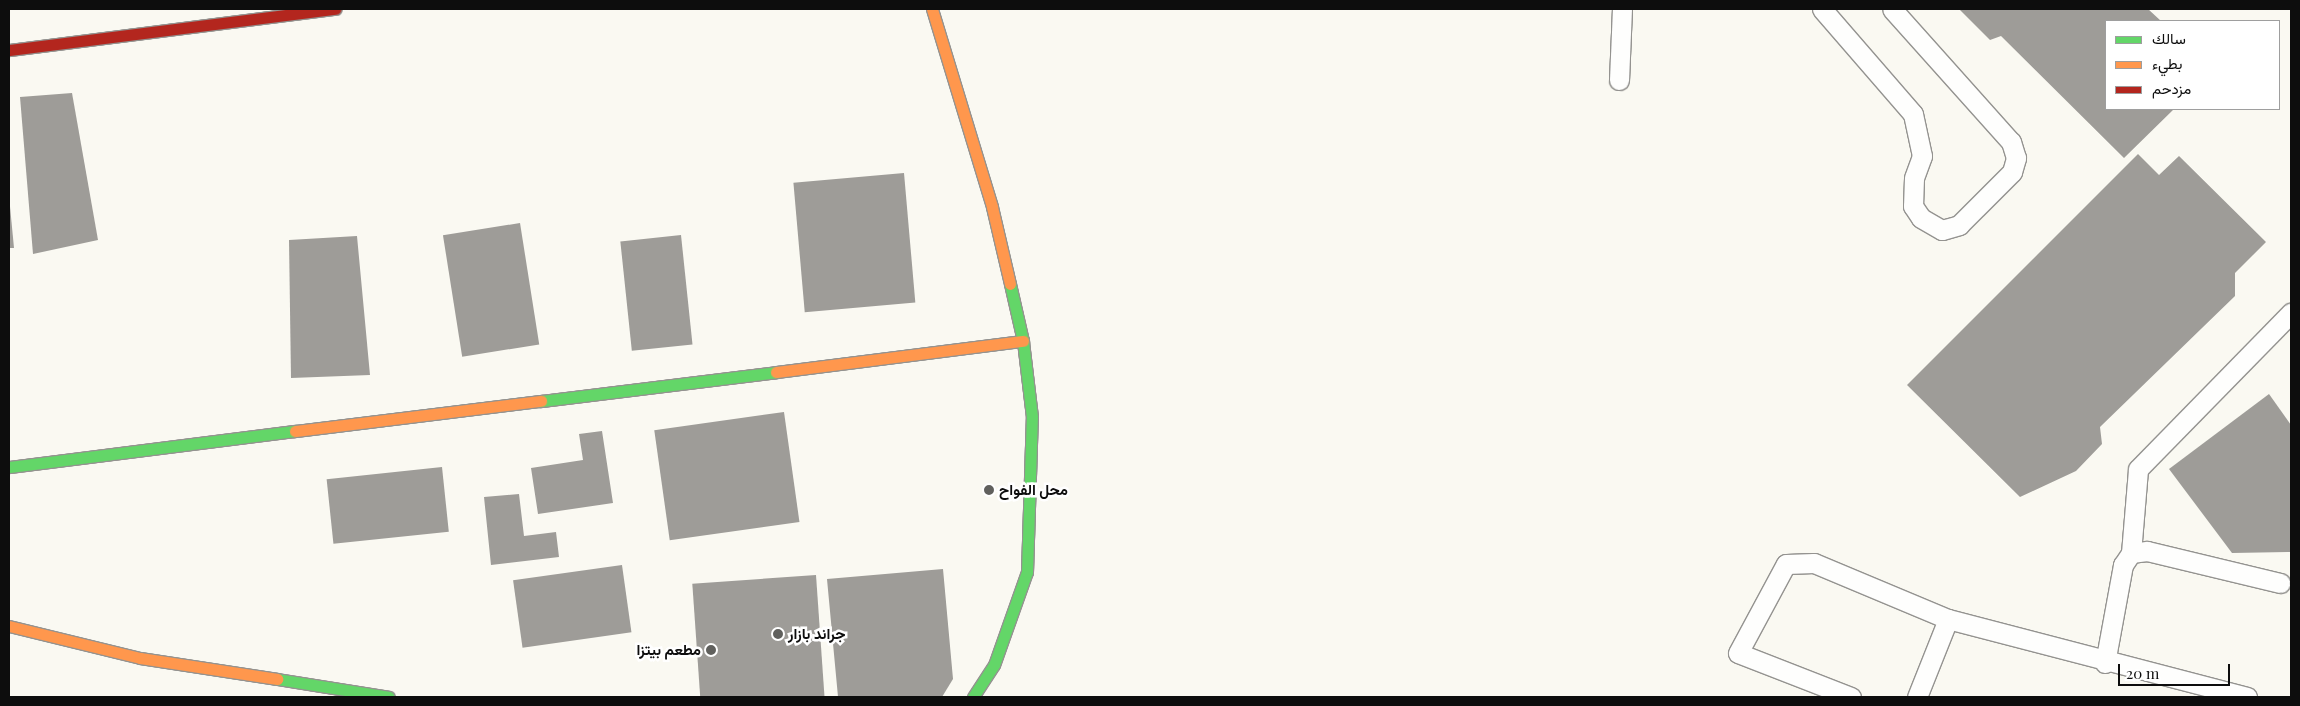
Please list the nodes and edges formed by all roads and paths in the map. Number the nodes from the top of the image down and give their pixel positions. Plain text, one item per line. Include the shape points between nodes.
1 (335, 9) edge
2 (932, 9) edge
3 (1622, 9) edge
4 (1822, 9) edge
5 (1892, 9) edge
6 (9, 50) edge
7 (1619, 80) dead end
8 (2291, 313) edge
9 (1023, 342) junction
10 (9, 467) edge
11 (2130, 553) junction
12 (2280, 583) dead end
13 (1948, 619) junction
14 (9, 626) edge
15 (2105, 663) junction
16 (389, 697) edge
17 (973, 697) edge
18 (1851, 697) edge
19 (1917, 697) edge
20 (2247, 697) edge

1 - 6 street
2 - 9 street via 992,207
3 - 7 lane
4 - 5 lane via 1913,114 1922,156 1914,178 1913,206 1920,218 1942,230 1966,219 2012,172 2016,158 2012,142
8 - 11 lane via 2138,469
9 - 10 street
9 - 17 street via 1032,417 1027,572 994,665
11 - 12 lane via 2147,550
11 - 15 lane via 2123,565
13 - 15 lane
13 - 18 lane via 1814,562 1786,564 1738,653
13 - 19 lane
14 - 16 street via 140,658
15 - 20 lane

